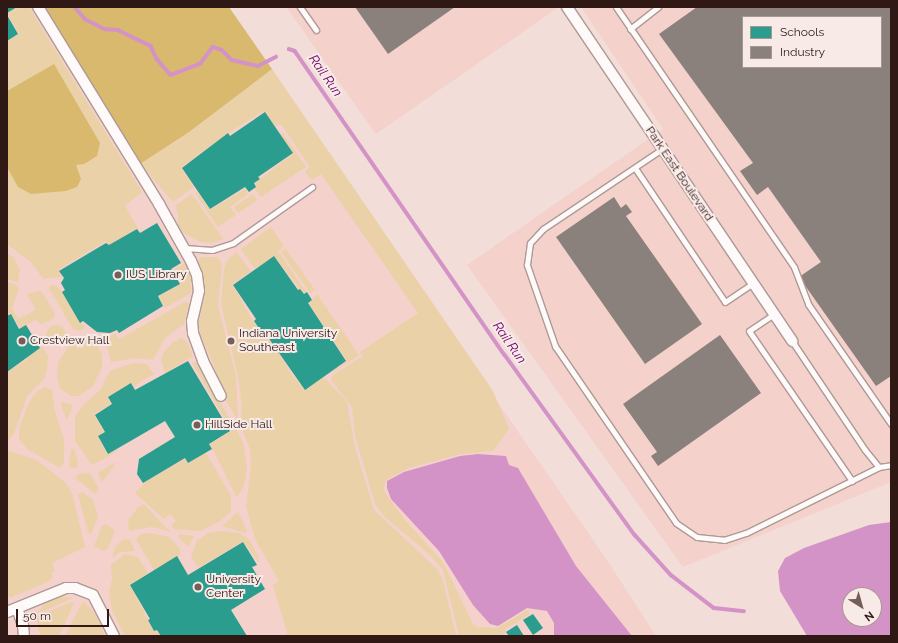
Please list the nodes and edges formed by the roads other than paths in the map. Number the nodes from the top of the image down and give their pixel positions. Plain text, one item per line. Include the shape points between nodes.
1 (38, 7) edge
2 (300, 7) edge
3 (567, 7) edge
4 (616, 7) edge
5 (658, 7) edge
6 (630, 29) junction
7 (316, 30) dead end
8 (662, 149) junction
9 (635, 168) junction
10 (312, 187) dead end
11 (184, 248) junction
12 (753, 283) junction
13 (774, 314) junction
14 (792, 341) joint
15 (221, 396) dead end
16 (891, 424) edge
17 (891, 465) edge
18 (880, 467) junction
19 (852, 481) junction
20 (18, 608) junction
21 (7, 612) edge
22 (24, 636) edge
23 (114, 636) edge

1 - 11 street
2 - 7 lane
3 - 8 street, Park East Boulevard
4 - 6 lane
5 - 6 lane
6 - 16 lane via 794,267 808,304
8 - 9 lane
8 - 12 street, Park East Boulevard
9 - 12 lane via 725,302
9 - 19 lane via 543,229 530,243 527,265 555,346 676,523 697,537 724,540 746,533
10 - 11 lane via 233,243 212,250
11 - 15 street via 197,275 198,291 192,321 193,333 203,361
12 - 13 street, Park East Boulevard
13 - 14 street, Park East Boulevard
13 - 19 lane via 749,331
14 - 18 lane via 865,450
17 - 18 lane
18 - 19 lane
20 - 21 street
20 - 22 street via 24,625
20 - 23 street via 66,588 83,590 93,595

